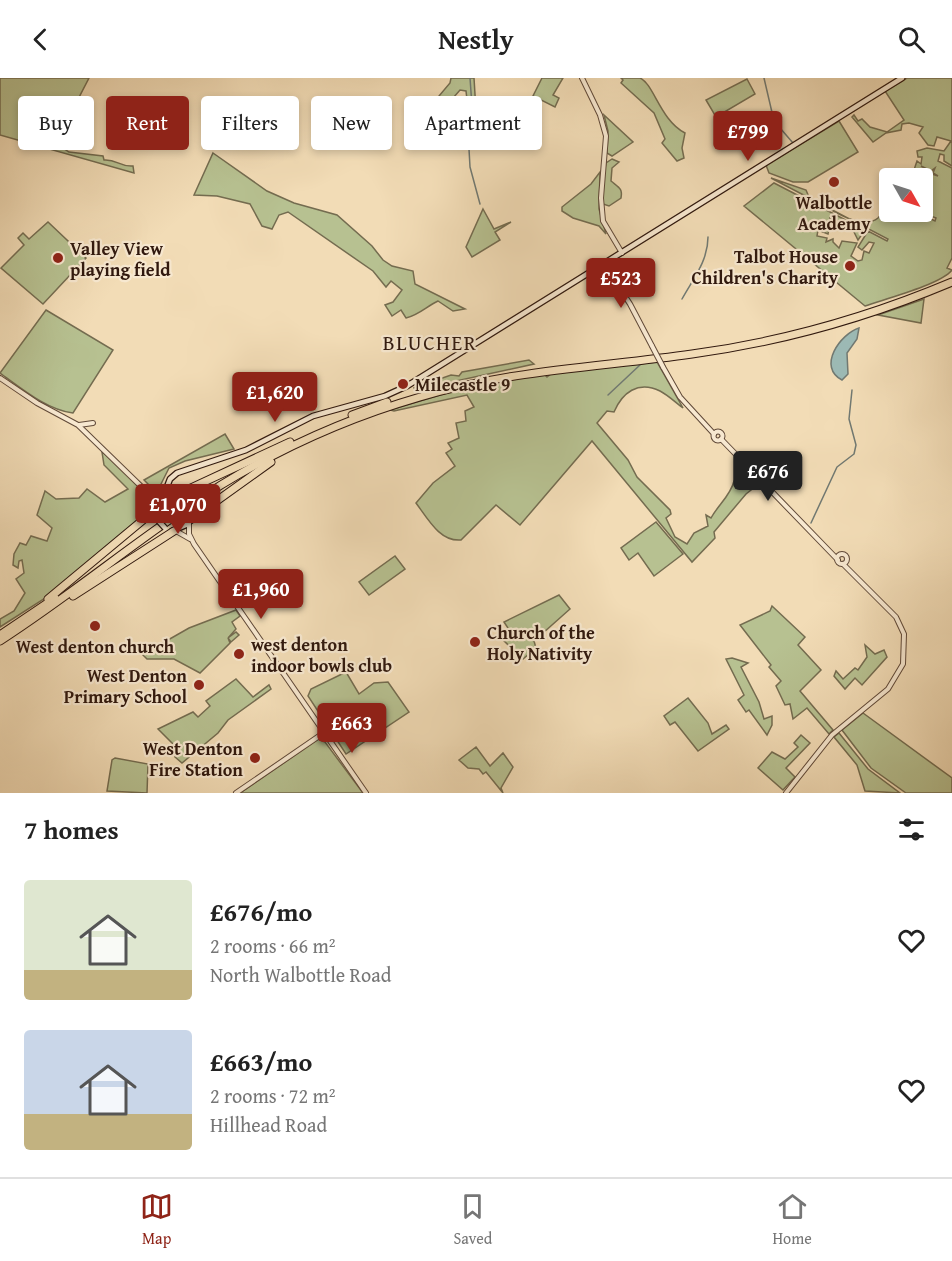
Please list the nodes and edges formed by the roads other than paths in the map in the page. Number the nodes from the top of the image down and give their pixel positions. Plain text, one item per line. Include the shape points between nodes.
1 (582, 78) edge
2 (902, 78) edge
3 (621, 253) junction
4 (604, 264) junction
5 (952, 277) edge
6 (952, 282) edge
7 (0, 378) edge
8 (93, 423) dead end
9 (78, 425) junction
10 (323, 433) junction
11 (290, 442) junction
12 (169, 485) junction
13 (150, 495) junction
14 (179, 495) junction
15 (162, 497) junction
16 (155, 511) junction
17 (190, 521) junction
18 (175, 531) junction
19 (194, 544) junction
20 (828, 551) junction
21 (840, 555) junction
22 (838, 560) junction
23 (847, 560) junction
24 (843, 564) junction
25 (852, 574) junction
26 (36, 617) junction
27 (0, 634) edge
28 (0, 641) edge
29 (325, 732) junction
30 (234, 793) edge
31 (366, 793) edge
32 (786, 793) edge

1 - 3 street via 600,115 606,141 601,209
2 - 3 main road
3 - 4 main road
4 - 12 main road via 407,386 313,416 246,450 177,473
4 - 20 street, bridge via 680,396 715,440 721,439 760,477
5 - 11 highway via 850,315 764,337 684,351 534,367 464,381 390,401
6 - 10 highway via 852,318 773,340 482,381 391,406
7 - 9 street
8 - 9 street
9 - 13 street
10 - 17 highway via 269,463
10 - 26 highway via 255,466 200,499
11 - 14 highway
11 - 27 highway via 188,501
12 - 14 main road
12 - 15 main road
13 - 15 street
13 - 16 street
14 - 15 main road
14 - 17 main road, bridge via 192,510
15 - 16 main road
16 - 18 main road, bridge via 165,528
16 - 27 highway
17 - 18 main road
17 - 19 street via 188,530
18 - 19 street
18 - 26 highway
19 - 29 street
20 - 21 street
20 - 22 street
21 - 22 street
21 - 23 street
22 - 24 street
23 - 24 street
23 - 25 street
24 - 25 street
25 - 32 street via 890,609 901,625 905,642 903,664 888,689 832,735
26 - 28 highway
29 - 30 street
29 - 31 street

